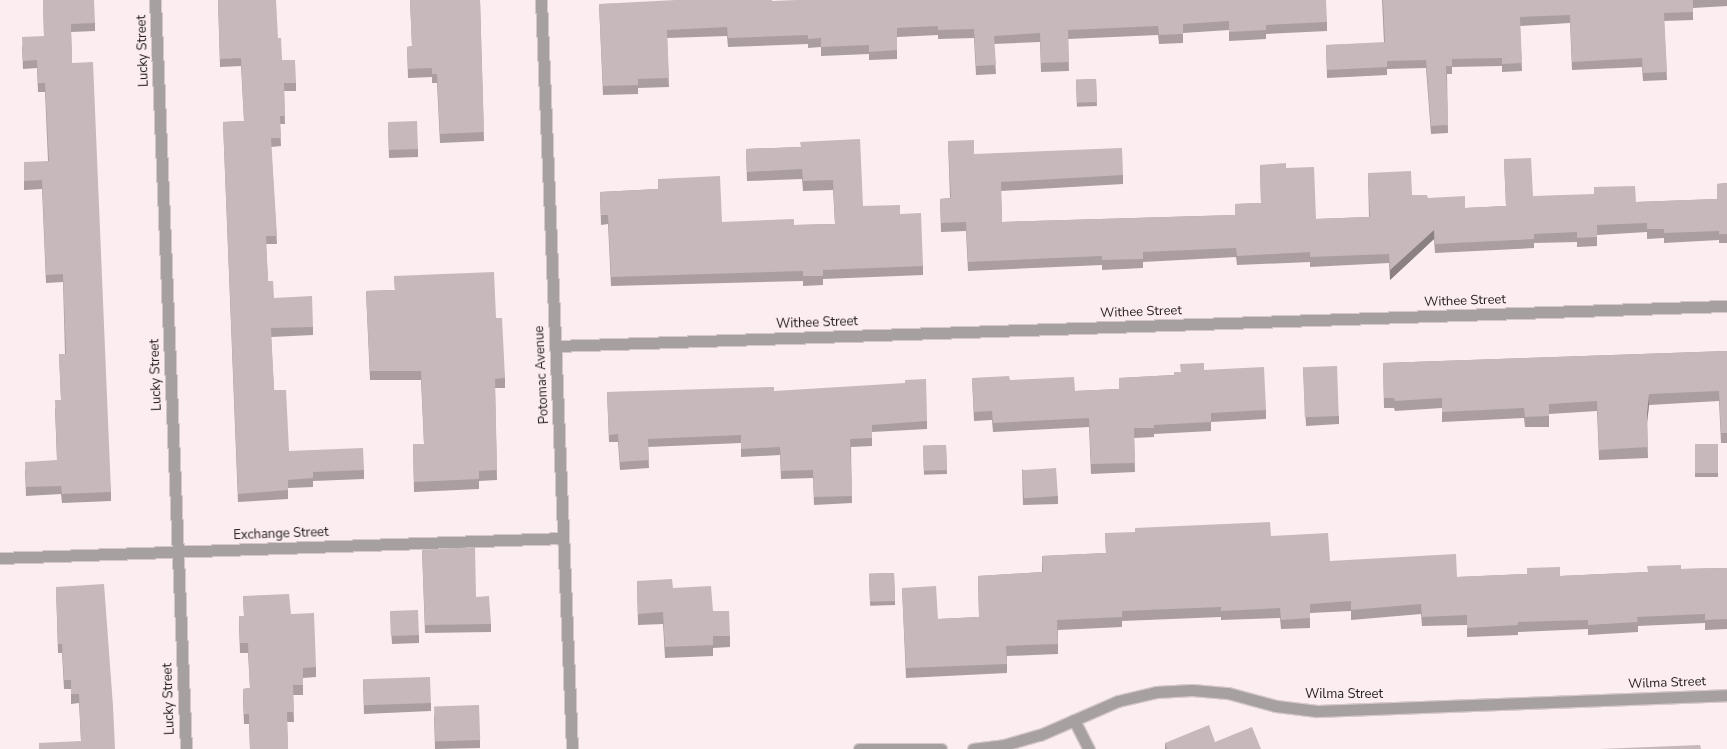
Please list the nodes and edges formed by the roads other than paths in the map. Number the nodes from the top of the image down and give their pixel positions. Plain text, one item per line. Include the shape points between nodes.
1 (155, 0) edge
2 (541, 0) edge
3 (1727, 306) edge
4 (556, 346) junction
5 (564, 538) junction
6 (177, 551) junction
7 (0, 558) edge
8 (1727, 695) edge
9 (1074, 720) junction
10 (186, 749) edge
11 (572, 749) edge
12 (859, 749) edge
13 (942, 749) edge
14 (973, 749) edge
15 (1088, 749) edge

1 - 6 street, Lucky Street
2 - 4 street, Potomac Avenue
3 - 4 street, Withee Street
4 - 5 street, Potomac Avenue
5 - 6 street, Exchange Street
5 - 11 street, Potomac Avenue
6 - 7 street, Exchange Street
6 - 10 street, Lucky Street
8 - 9 street, Wilma Street via 1317,711 1276,706 1228,693 1192,690 1156,692 1118,701
9 - 14 street, Wilma Street via 1040,735 1004,745
9 - 15 street
12 - 13 street

